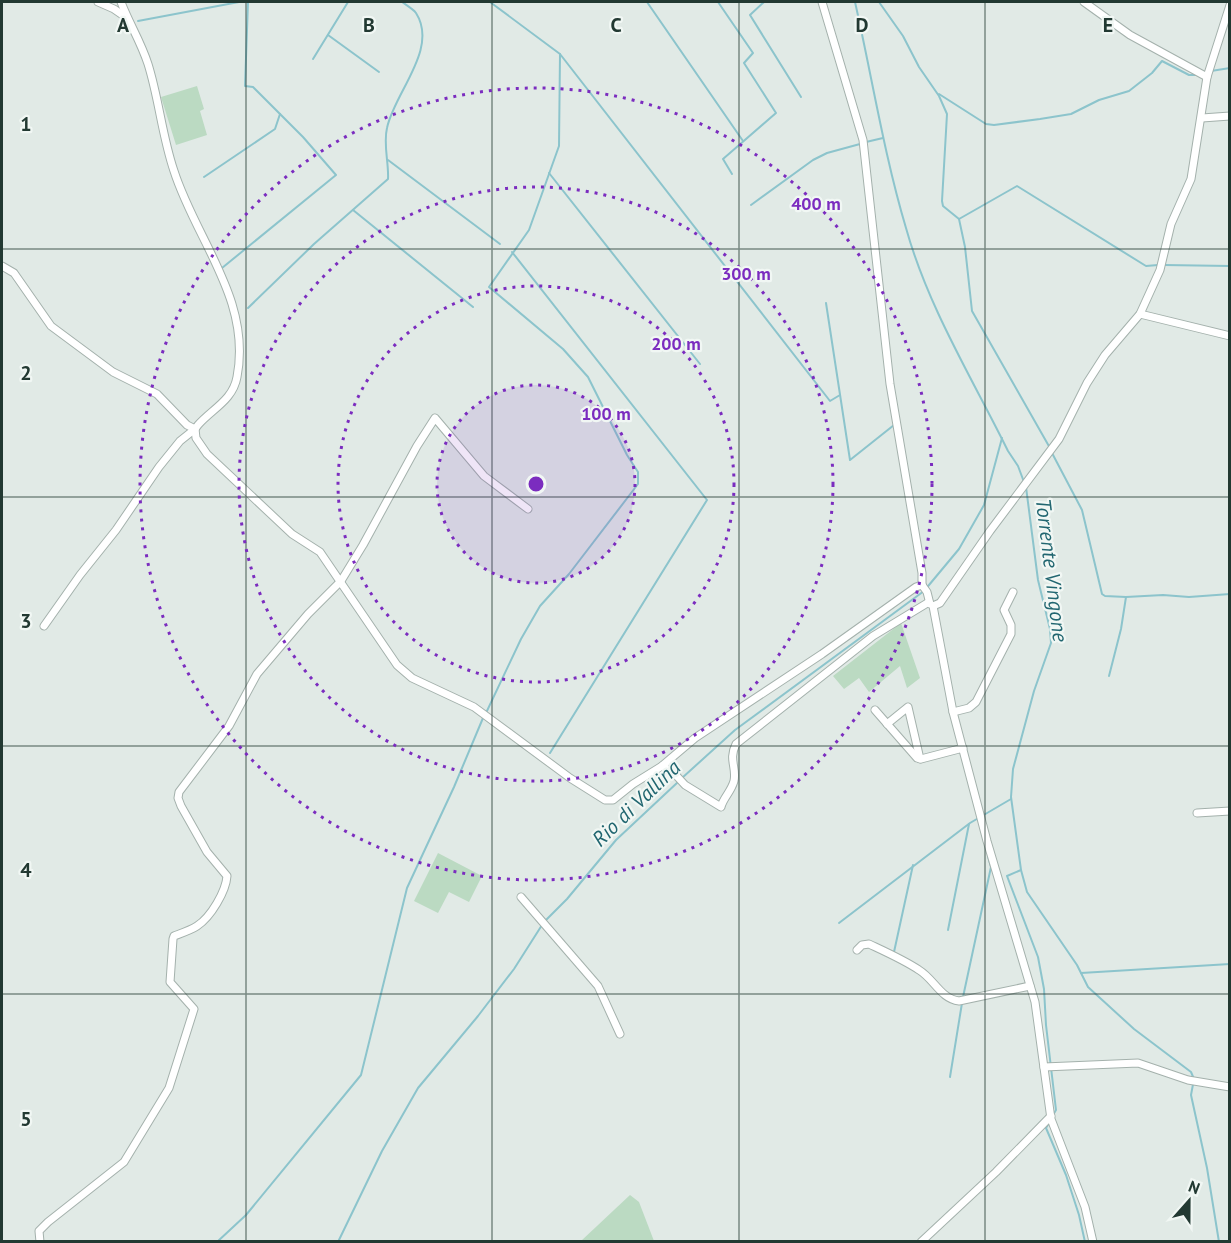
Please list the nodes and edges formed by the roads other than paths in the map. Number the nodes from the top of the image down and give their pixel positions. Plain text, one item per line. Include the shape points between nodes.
1 (120, 2) edge
2 (822, 2) edge
3 (1084, 2) edge
4 (101, 3) edge
5 (1230, 5) edge
6 (128, 19) junction
7 (1207, 77) junction
8 (1230, 116) edge
9 (1202, 118) junction
10 (2, 266) edge
11 (1140, 314) junction
12 (1230, 336) edge
13 (195, 429) junction
14 (528, 509) dead end
15 (341, 581) junction
16 (924, 589) junction
17 (1013, 592) dead end
18 (931, 604) junction
19 (44, 626) dead end
20 (875, 710) dead end
21 (953, 712) junction
22 (887, 724) junction
23 (963, 748) junction
24 (920, 759) junction
25 (662, 766) junction
26 (1230, 811) edge
27 (1197, 813) dead end
28 (521, 897) dead end
29 (857, 950) dead end
30 (1030, 986) junction
31 (620, 1034) dead end
32 (1044, 1067) junction
33 (1230, 1087) edge
34 (1051, 1116) junction
35 (40, 1242) edge
36 (921, 1242) edge
37 (1094, 1242) edge

1 - 4 street
1 - 6 street
2 - 16 street via 863,140 890,384
3 - 7 street via 1130,35
4 - 6 street
5 - 7 street
6 - 13 street via 149,67 174,172 219,269 238,322 235,387
7 - 9 street
8 - 9 street
9 - 11 street via 1191,179 1171,224 1160,270
10 - 13 street via 14,273 51,326 113,372 157,394
11 - 12 street
11 - 18 street via 1105,355 1059,439 940,603
13 - 15 street via 207,454 292,534 320,552
13 - 19 street via 159,467
14 - 15 street via 484,476 435,418
15 - 25 street via 397,665 412,678 485,714 605,800 613,800
15 - 35 street via 257,674 229,726 179,792 181,806 202,843 227,876 225,886 202,922 173,939 170,982 194,1009 169,1088 124,1162 48,1222 39,1231
16 - 18 street
16 - 25 street via 916,587 695,738
17 - 21 street via 1004,610 1011,634 976,702
18 - 21 street
18 - 25 street via 873,636 736,744 732,752 734,779 721,807
20 - 22 street
21 - 23 street
22 - 24 street
22 - 24 street via 908,707
23 - 24 street
23 - 30 street
26 - 27 street
28 - 31 street via 598,986
29 - 30 street via 869,944 921,971 953,1000
30 - 32 street
32 - 33 street via 1138,1063 1188,1080
32 - 34 street
34 - 36 street
34 - 37 street

